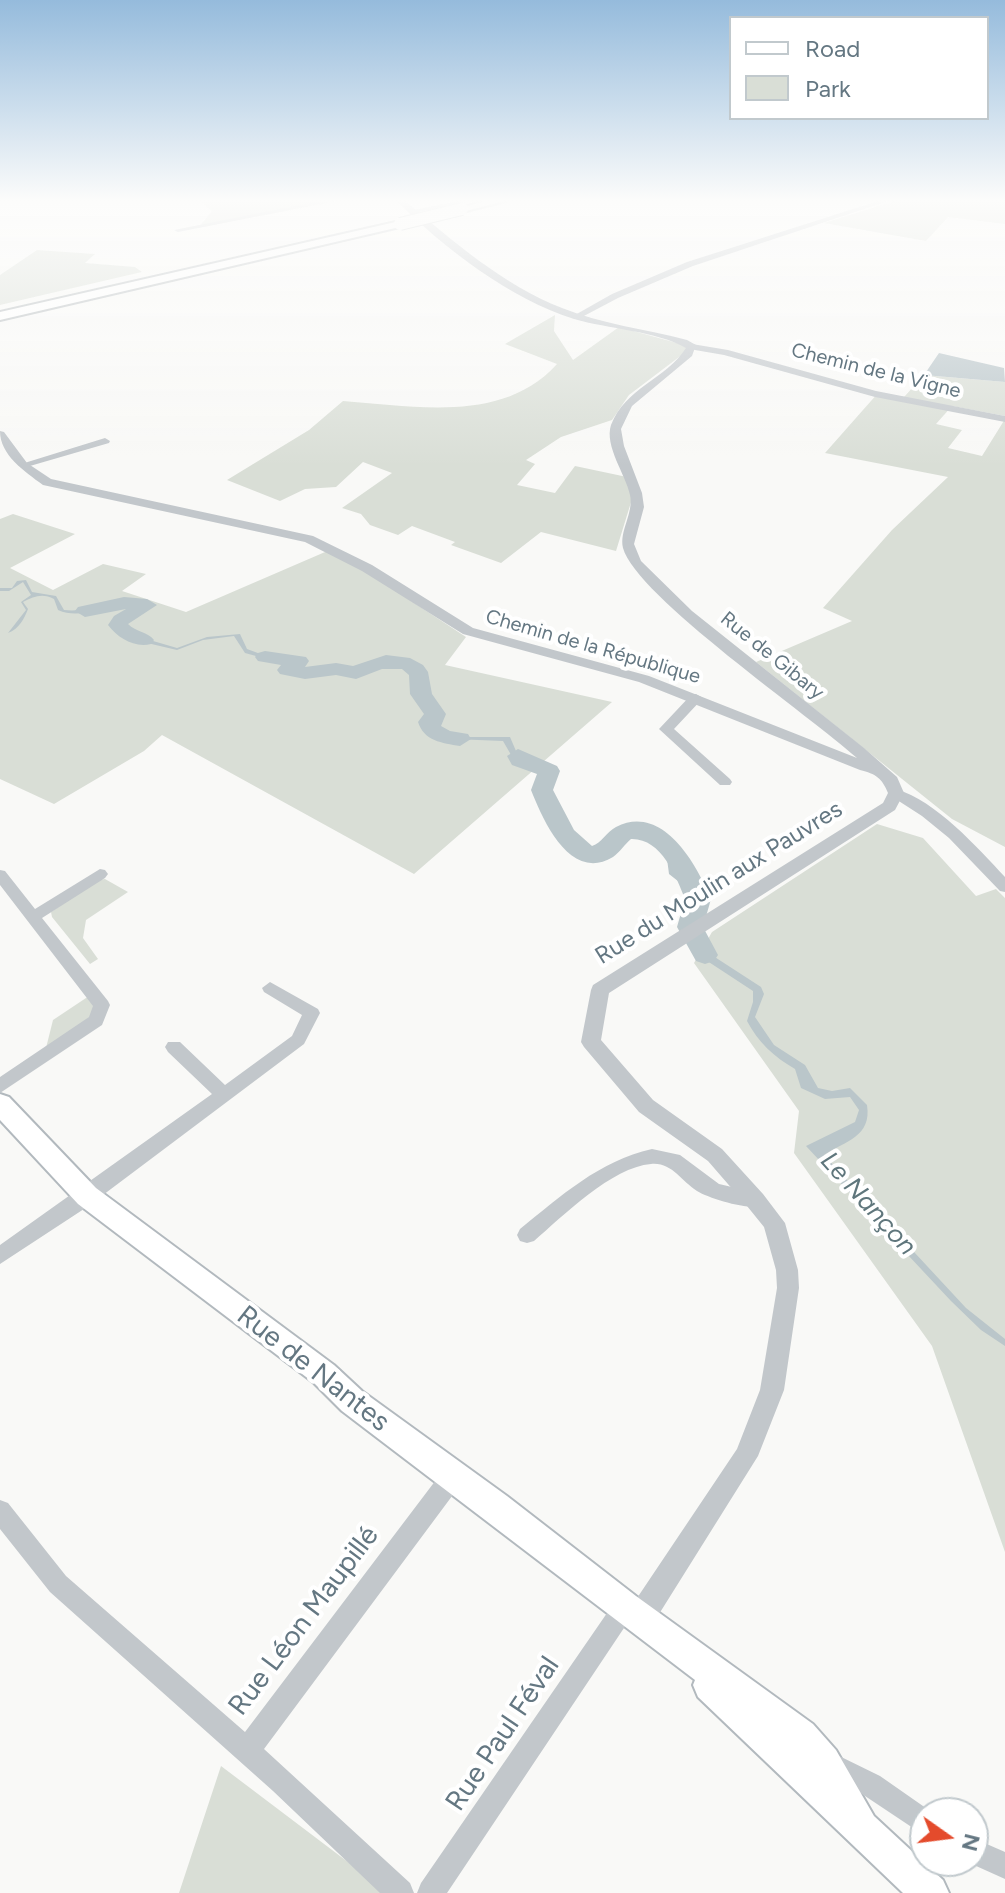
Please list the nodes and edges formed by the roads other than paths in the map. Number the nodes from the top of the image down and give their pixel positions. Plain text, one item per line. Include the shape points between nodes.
1 (116, 289) edge
2 (521, 289) edge
3 (627, 289) edge
4 (579, 315) junction
5 (0, 316) edge
6 (692, 347) junction
7 (1005, 419) edge
8 (0, 434) edge
9 (105, 441) dead end
10 (23, 465) junction
11 (696, 698) junction
12 (878, 768) junction
13 (725, 782) dead end
14 (896, 793) junction
15 (100, 874) dead end
16 (0, 875) edge
17 (1005, 887) edge
18 (33, 917) junction
19 (270, 988) dead end
20 (174, 1047) dead end
21 (0, 1086) edge
22 (224, 1095) junction
23 (0, 1104) edge
24 (87, 1196) junction
25 (755, 1200) junction
26 (527, 1235) dead end
27 (0, 1256) edge
28 (453, 1476) junction
29 (0, 1511) edge
30 (631, 1614) junction
31 (246, 1751) junction
32 (824, 1762) junction
33 (909, 1812) edge
34 (862, 1829) junction
35 (400, 1893) edge
36 (431, 1893) edge
37 (930, 1893) edge

1 - 5 main road, bridge
2 - 4 street
3 - 4 street
4 - 6 street
6 - 7 street, Chemin de la Vigne via 875,394
6 - 12 street, Rue de Gibary via 646,386 619,415 615,429 636,493 638,507 628,544 635,562 687,614
8 - 10 street, Chemin de la République
9 - 10 street
10 - 11 street, Chemin de la République via 62,487 309,539 468,631
11 - 12 street, Chemin de la République
11 - 13 street via 666,729
12 - 14 street, Rue de Gibary
14 - 17 street via 925,808
14 - 25 street, Rue du Moulin aux Pauvres via 889,806 600,990 591,1042 646,1106 715,1155
15 - 18 street
16 - 18 street
18 - 21 street via 102,1005 96,1021
19 - 22 street via 312,1013 298,1040
20 - 22 street
22 - 24 street
23 - 24 main road, Rue de Nantes
24 - 27 street
24 - 28 main road, Rue de Nantes
25 - 26 street via 707,1187 679,1163 652,1156 611,1169
25 - 30 street, Rue du Moulin aux Pauvres via 774,1223 787,1270 772,1390 746,1456
28 - 30 main road, Rue de Nantes
28 - 31 street, Rue Léon Maupillé
29 - 31 street via 58,1584
30 - 32 main road, Rue de Nantes via 801,1736
30 - 34 main road, Rue de Nantes
30 - 36 street, Rue Paul Féval
31 - 35 street, Rue Léon Maupillé
32 - 33 street
32 - 34 main road, Rue de Nantes
34 - 37 main road, Rue de Nantes

